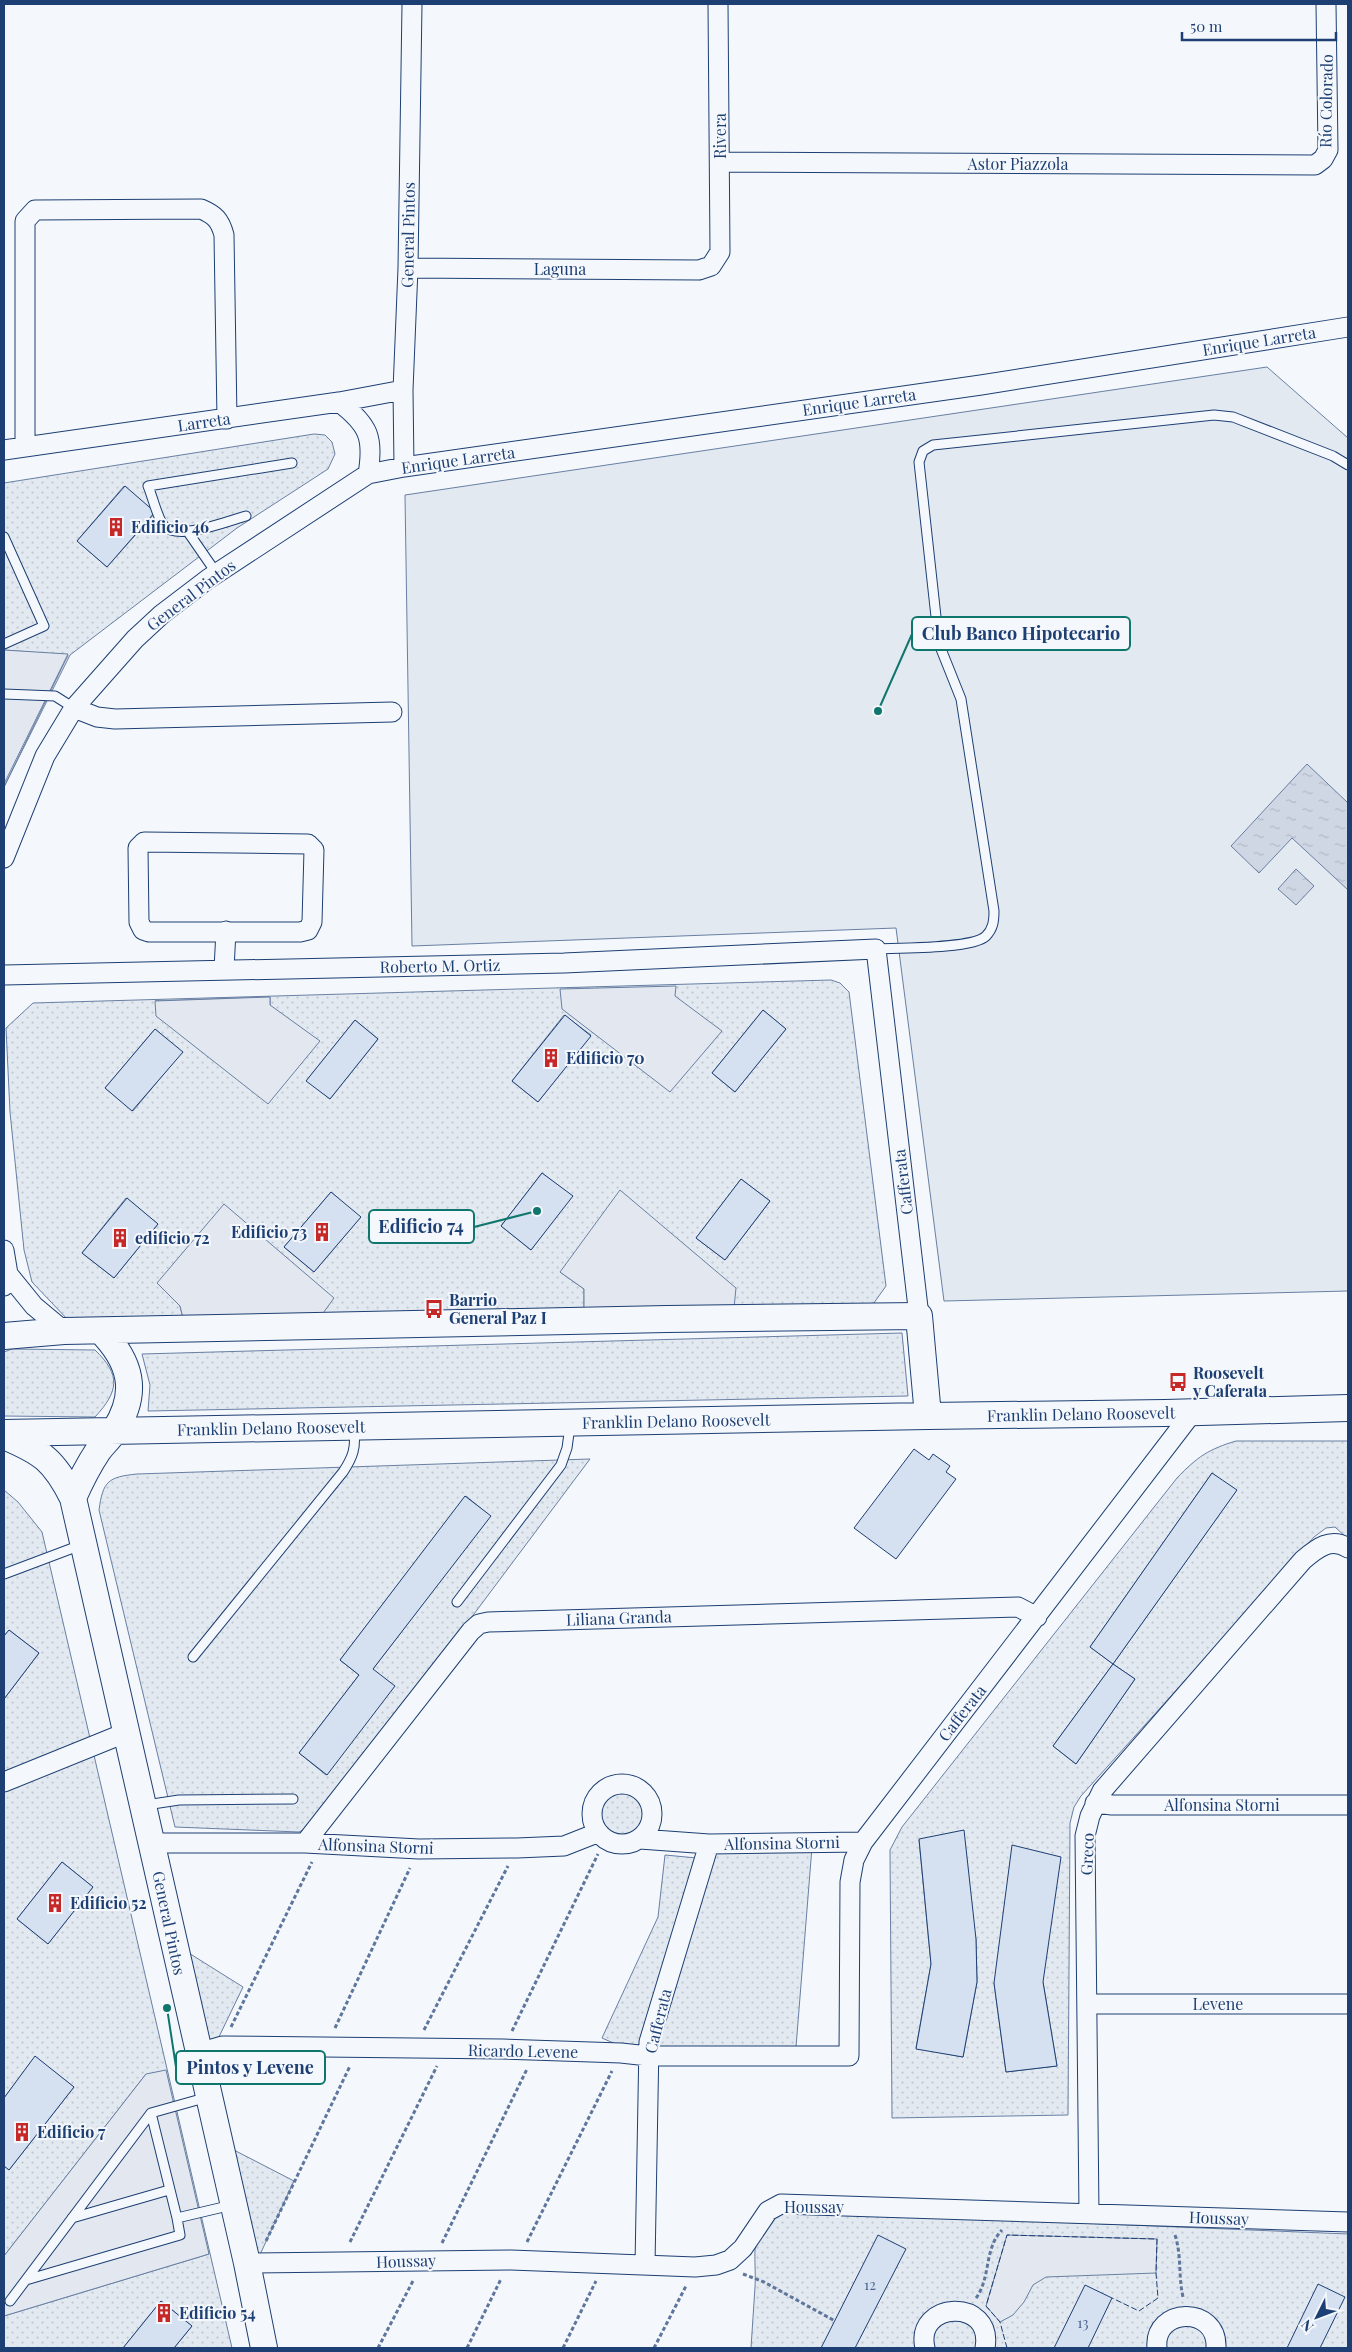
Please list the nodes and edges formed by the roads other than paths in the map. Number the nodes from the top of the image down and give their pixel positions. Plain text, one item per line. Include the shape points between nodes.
1 (412, 4) edge
2 (718, 4) edge
3 (1326, 4) edge
4 (720, 162) junction
5 (1316, 165) joint
6 (711, 266) joint
7 (408, 268) junction
8 (1348, 327) edge
9 (403, 390) junction
10 (340, 402) junction
11 (227, 419) junction
12 (25, 446) junction
13 (4, 450) edge
14 (292, 463) dead end
15 (1348, 465) edge
16 (404, 467) junction
17 (368, 474) junction
18 (246, 516) dead end
19 (188, 532) junction
20 (4, 537) edge
21 (217, 574) junction
22 (4, 644) edge
23 (4, 694) edge
24 (74, 708) junction
25 (392, 712) dead end
26 (4, 858) edge
27 (226, 931) junction
28 (876, 949) junction
29 (224, 969) junction
30 (4, 975) edge
31 (4, 1250) edge
32 (6, 1281) edge
33 (918, 1316) junction
34 (64, 1331) junction
35 (101, 1331) junction
36 (4, 1336) edge
37 (1348, 1408) edge
38 (1192, 1413) junction
39 (928, 1416) junction
40 (570, 1424) junction
41 (354, 1427) junction
42 (114, 1431) junction
43 (4, 1434) edge
44 (73, 1498) junction
45 (83, 1544) junction
46 (1346, 1547) edge
47 (4, 1574) edge
48 (456, 1602) dead end
49 (1037, 1617) junction
50 (193, 1657) dead end
51 (126, 1733) junction
52 (4, 1782) edge
53 (293, 1799) dead end
54 (1095, 1803) junction
55 (1348, 1805) edge
56 (142, 1806) junction
57 (603, 1838) junction
58 (640, 1838) junction
59 (863, 1842) junction
60 (152, 1843) junction
61 (313, 1844) junction
62 (709, 1844) junction
63 (1088, 2004) junction
64 (1348, 2004) edge
65 (210, 2049) junction
66 (648, 2056) junction
67 (849, 2056) joint
68 (208, 2097) junction
69 (151, 2113) junction
70 (170, 2190) junction
71 (232, 2205) junction
72 (1089, 2213) junction
73 (72, 2218) junction
74 (177, 2218) junction
75 (1348, 2222) edge
76 (252, 2262) junction
77 (645, 2265) junction
78 (26, 2280) junction
79 (10, 2301) dead end
80 (264, 2348) edge
81 (925, 2348) edge
82 (986, 2348) edge
83 (1157, 2348) edge
84 (1216, 2348) edge

1 - 7 street, General Pintos
2 - 4 street, Rivera
3 - 5 street, Río Colorado via 1328,150
4 - 5 street, Astor Piazzola
4 - 6 street, Rivera via 720,252
6 - 7 street, Laguna via 698,270
7 - 9 street, General Pintos
8 - 16 street, Enrique Larreta via 981,385
9 - 10 street, Larreta
9 - 16 street, General Pintos
10 - 11 street, Larreta
10 - 17 street via 354,413 369,435 371,455
11 - 12 street, Larreta
11 - 12 street via 224,235 213,214 201,209 35,210 25,221
12 - 13 street, Larreta
14 - 19 lane via 148,486 163,526 174,533
15 - 28 lane via 1333,456 1233,417 1214,415 933,445 923,451 920,462 939,644 961,699 994,924 986,936 969,944
16 - 17 street, Enrique Larreta
17 - 21 street, General Pintos
18 - 19 lane
19 - 21 lane
20 - 22 lane via 44,626
21 - 24 street, General Pintos via 141,633
23 - 24 lane via 55,696
24 - 25 street via 97,717 114,719
24 - 26 street, General Pintos via 45,756
27 - 27 street via 143,930 139,922 138,848 144,842 308,844 314,850 312,922 308,930
27 - 29 street
28 - 29 street, Roberto M. Ortiz via 564,963
28 - 33 street, Cafferata
29 - 30 street, Roberto M. Ortiz
31 - 32 street
32 - 34 street
33 - 35 street
33 - 39 street, Cafferata
34 - 35 street
34 - 36 street
35 - 42 street via 116,1347 126,1367 128,1382 125,1411
37 - 38 street, Franklin Delano Roosevelt
38 - 39 street, Franklin Delano Roosevelt
38 - 49 street, Cafferata
39 - 40 street, Franklin Delano Roosevelt
40 - 41 street, Franklin Delano Roosevelt
40 - 48 lane via 561,1465
41 - 42 street, Franklin Delano Roosevelt
41 - 50 lane via 356,1446 343,1472
42 - 43 street, Franklin Delano Roosevelt
42 - 44 street via 84,1474
43 - 44 street, General Pintos via 43,1454 60,1474
44 - 45 street, General Pintos
45 - 47 lane
45 - 51 street, General Pintos
46 - 54 street, Greco via 1326,1544 1303,1560
49 - 59 street, Cafferata
49 - 61 street, Liliana Granda via 1018,1607 479,1624
51 - 52 street
51 - 56 street, General Pintos
53 - 56 lane via 178,1800
54 - 55 street, Alfonsina Storni
54 - 63 street, Greco via 1085,1836
56 - 60 street, General Pintos
57 - 58 street, Alfonsina Storni via 623,1845
57 - 58 street via 593,1824 592,1806 603,1790 621,1784 639,1789 650,1804 651,1823
57 - 61 street, Alfonsina Storni via 564,1846 517,1848 419,1849
58 - 62 street, Alfonsina Storni
59 - 62 street, Alfonsina Storni
59 - 67 street, Cafferata via 854,1860 850,1882
60 - 61 street, Alfonsina Storni
60 - 65 street, General Pintos
62 - 66 street, Cafferata via 649,2042
63 - 64 street, Levene
63 - 72 street, Greco
65 - 66 street, Ricardo Levene via 415,2048
65 - 68 street, General Pintos
66 - 67 street, Ricardo Levene
66 - 77 street, Cafferata
68 - 69 lane
68 - 71 street, General Pintos
69 - 70 lane
69 - 73 lane
70 - 73 lane
70 - 74 lane
71 - 74 lane
71 - 76 street, General Pintos
72 - 75 street, Houssay
72 - 77 street, Houssay via 781,2204 768,2211 743,2248 730,2260 695,2267
73 - 78 lane
74 - 78 lane via 180,2235
76 - 77 street, Houssay via 514,2260
76 - 80 street, General Pintos
78 - 79 lane
81 - 82 street via 924,2335 928,2325 944,2312 964,2312 981,2323
83 - 84 street via 1164,2325 1172,2319 1191,2316 1208,2325 1214,2333

